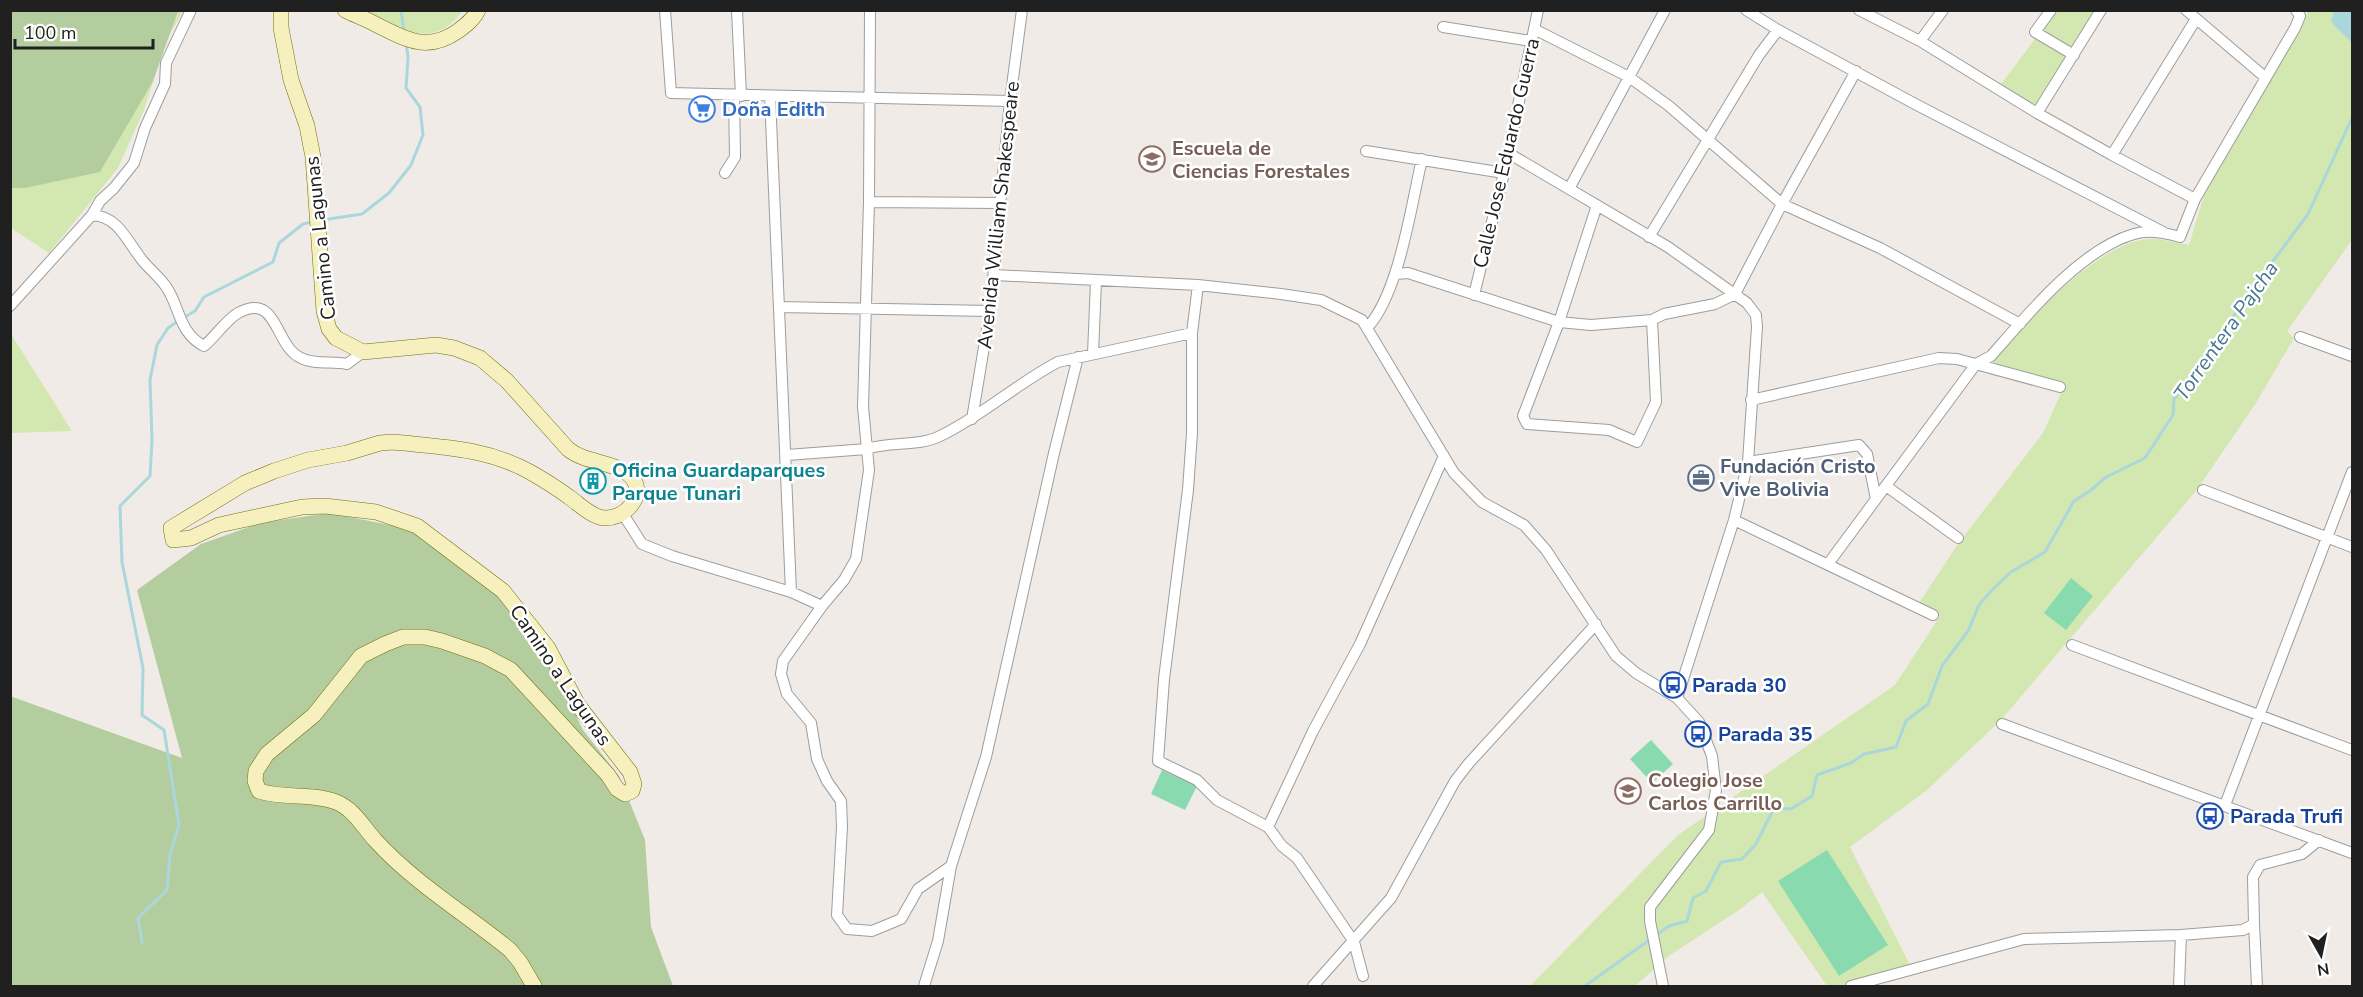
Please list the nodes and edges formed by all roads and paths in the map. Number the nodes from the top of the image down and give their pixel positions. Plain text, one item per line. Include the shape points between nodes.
1 (191, 10) edge
2 (281, 10) edge
3 (345, 10) edge
4 (478, 10) edge
5 (665, 10) edge
6 (737, 10) edge
7 (870, 10) edge
8 (1022, 10) edge
9 (1538, 10) edge
10 (1665, 10) edge
11 (1746, 10) edge
12 (1859, 10) edge
13 (1943, 10) edge
14 (2051, 10) edge
15 (2101, 10) edge
16 (2186, 10) edge
17 (2296, 10) edge
18 (2196, 19) junction
19 (1443, 27) dead end
20 (1534, 29) junction
21 (1778, 30) junction
22 (1531, 41) junction
23 (1920, 41) junction
24 (2074, 55) junction
25 (1856, 71) junction
26 (1629, 77) junction
27 (2266, 78) junction
28 (738, 95) junction
29 (770, 96) junction
30 (870, 98) junction
31 (1010, 101) junction
32 (2037, 113) junction
33 (1708, 140) junction
34 (1366, 151) dead end
35 (1508, 153) junction
36 (2112, 155) junction
37 (1422, 159) junction
38 (725, 173) dead end
39 (1504, 173) junction
40 (1569, 189) junction
41 (2195, 199) junction
42 (869, 202) junction
43 (1000, 203) junction
44 (1782, 204) junction
45 (1598, 205) junction
46 (92, 215) junction
47 (2163, 232) junction
48 (1649, 237) junction
49 (1396, 274) junction
50 (994, 275) junction
51 (1096, 281) junction
52 (1198, 285) junction
53 (1735, 294) junction
54 (1474, 295) junction
55 (10, 306) edge
56 (779, 307) junction
57 (866, 309) junction
58 (990, 311) junction
59 (1652, 320) junction
60 (1559, 322) junction
61 (2020, 324) junction
62 (1367, 328) junction
63 (1192, 333) junction
64 (2300, 338) dead end
65 (363, 352) junction
66 (1093, 354) junction
67 (2352, 356) edge
68 (1078, 357) junction
69 (1976, 364) junction
70 (2060, 387) dead end
71 (1751, 400) junction
72 (972, 419) junction
73 (867, 449) junction
74 (787, 454) junction
75 (1444, 456) junction
76 (1748, 462) junction
77 (2352, 472) edge
78 (1886, 486) junction
79 (2203, 490) dead end
80 (1876, 499) junction
81 (623, 514) junction
82 (1734, 520) junction
83 (2327, 537) junction
84 (1958, 538) dead end
85 (2352, 547) edge
86 (1828, 564) junction
87 (791, 592) junction
88 (822, 606) junction
89 (1934, 615) dead end
90 (1596, 624) junction
91 (2072, 645) dead end
92 (1677, 698) junction
93 (2259, 715) junction
94 (2002, 724) dead end
95 (2352, 750) edge
96 (2224, 805) junction
97 (1268, 827) junction
98 (2319, 840) junction
99 (2352, 853) edge
100 (951, 866) junction
101 (2254, 924) junction
102 (2181, 934) junction
103 (1354, 942) junction
104 (1363, 976) dead end
105 (534, 987) edge
106 (924, 987) edge
107 (1313, 987) edge
108 (1663, 987) edge
109 (1851, 987) edge
110 (2179, 987) edge
111 (2257, 987) edge

1 - 46 street via 166,63 165,84 134,163
2 - 65 street, Camino a Lagunas via 291,80 313,156 324,311 336,338
3 - 4 street via 406,40 422,43 454,33
5 - 28 street via 671,93
6 - 28 street
7 - 30 street
8 - 31 street, Avenida William Shakespeare
9 - 20 street, Calle Jose Eduardo Guerra
10 - 26 street
11 - 21 street
12 - 23 street
13 - 23 street
14 - 24 street via 2035,32
15 - 24 street
16 - 18 street
17 - 27 street via 2300,16 2295,28
18 - 27 street
18 - 36 street
19 - 22 street
20 - 22 street, Calle Jose Eduardo Guerra
20 - 26 street
21 - 25 street
21 - 33 street
22 - 35 street, Calle Jose Eduardo Guerra
23 - 32 street
24 - 32 street
25 - 44 street
25 - 47 street
26 - 33 street
26 - 40 street
27 - 41 street
28 - 29 street
28 - 38 street via 735,157
29 - 30 street
29 - 56 street
30 - 31 street
30 - 42 street
31 - 43 street, Avenida William Shakespeare
32 - 36 street
33 - 44 street
33 - 48 street
34 - 37 street
35 - 39 street, Calle Jose Eduardo Guerra
35 - 40 street
36 - 41 street
37 - 39 street
37 - 49 street
39 - 54 street, Calle Jose Eduardo Guerra
40 - 45 street
41 - 47 street via 2180,237
42 - 43 street
42 - 57 street
43 - 50 street, Avenida William Shakespeare
44 - 53 street
44 - 61 street via 1880,248
45 - 48 street
45 - 60 street
46 - 55 street
46 - 65 street via 103,216 123,233 168,290 178,315 196,341 204,346 238,314 255,307 265,310 290,351 302,359 347,364
47 - 61 street via 2135,233 2102,249 2065,277
48 - 53 street
49 - 54 street via 1408,273
49 - 62 street via 1378,316
50 - 51 street
50 - 58 street, Avenida William Shakespeare
51 - 52 street
51 - 66 street
52 - 62 street via 1322,300 1362,320
52 - 63 street
53 - 59 street via 1715,304
53 - 71 street via 1756,315
54 - 60 street
56 - 57 street
56 - 74 street
57 - 58 street
57 - 73 street via 863,407
58 - 72 street, Avenida William Shakespeare
59 - 60 street via 1591,325
59 - 60 street via 1656,402 1637,442 1609,430 1527,424 1523,416
61 - 69 street via 1991,356
62 - 75 street
63 - 66 street
63 - 97 street via 1188,490 1164,679 1158,761 1197,780 1217,800
64 - 67 street
65 - 81 street via 436,345 480,358 507,381 576,456 626,472 636,495
66 - 68 street
68 - 72 street via 1041,371
68 - 100 street via 986,757
69 - 70 street
69 - 71 street via 1939,358
69 - 78 street
71 - 76 street
72 - 73 street via 937,438
73 - 74 street
73 - 88 street via 869,471 856,559
74 - 87 street
75 - 90 street via 1454,473 1482,502 1524,525 1546,550
75 - 97 street via 1360,644
76 - 80 street via 1859,445 1867,454
76 - 82 street
77 - 83 street
78 - 80 street
78 - 84 street
79 - 83 street
80 - 86 street
81 - 87 street via 642,544
81 - 105 street, Camino a Lagunas via 610,518 589,512 527,470 477,451 393,442 274,471 245,483 171,528 173,540 191,538 219,525 302,507 376,512 417,526 432,536 503,591 522,613 548,648 578,705 630,772 632,791 625,794 617,789 511,670 485,656 425,637 403,637 361,656 314,714 267,754 256,771 255,781 259,791 265,793 337,802 352,813 375,840 427,887 510,950
82 - 86 street
82 - 92 street
83 - 85 street
83 - 93 street
86 - 89 street
87 - 88 street
88 - 100 street via 783,661 781,674 787,694 810,723 817,759 841,801 837,915 847,929 872,931 901,919 918,889
90 - 92 street via 1616,656
90 - 103 street via 1468,763 1391,898
91 - 93 street
92 - 108 street via 1699,722 1712,756 1716,790 1710,830 1650,907
93 - 95 street
93 - 96 street
94 - 96 street
96 - 98 street
97 - 103 street via 1297,858
98 - 99 street
98 - 101 street via 2302,854 2260,865 2253,877
100 - 106 street via 938,941
101 - 102 street via 2243,930
101 - 111 street
102 - 109 street via 2024,939
102 - 110 street
103 - 104 street
103 - 107 street

